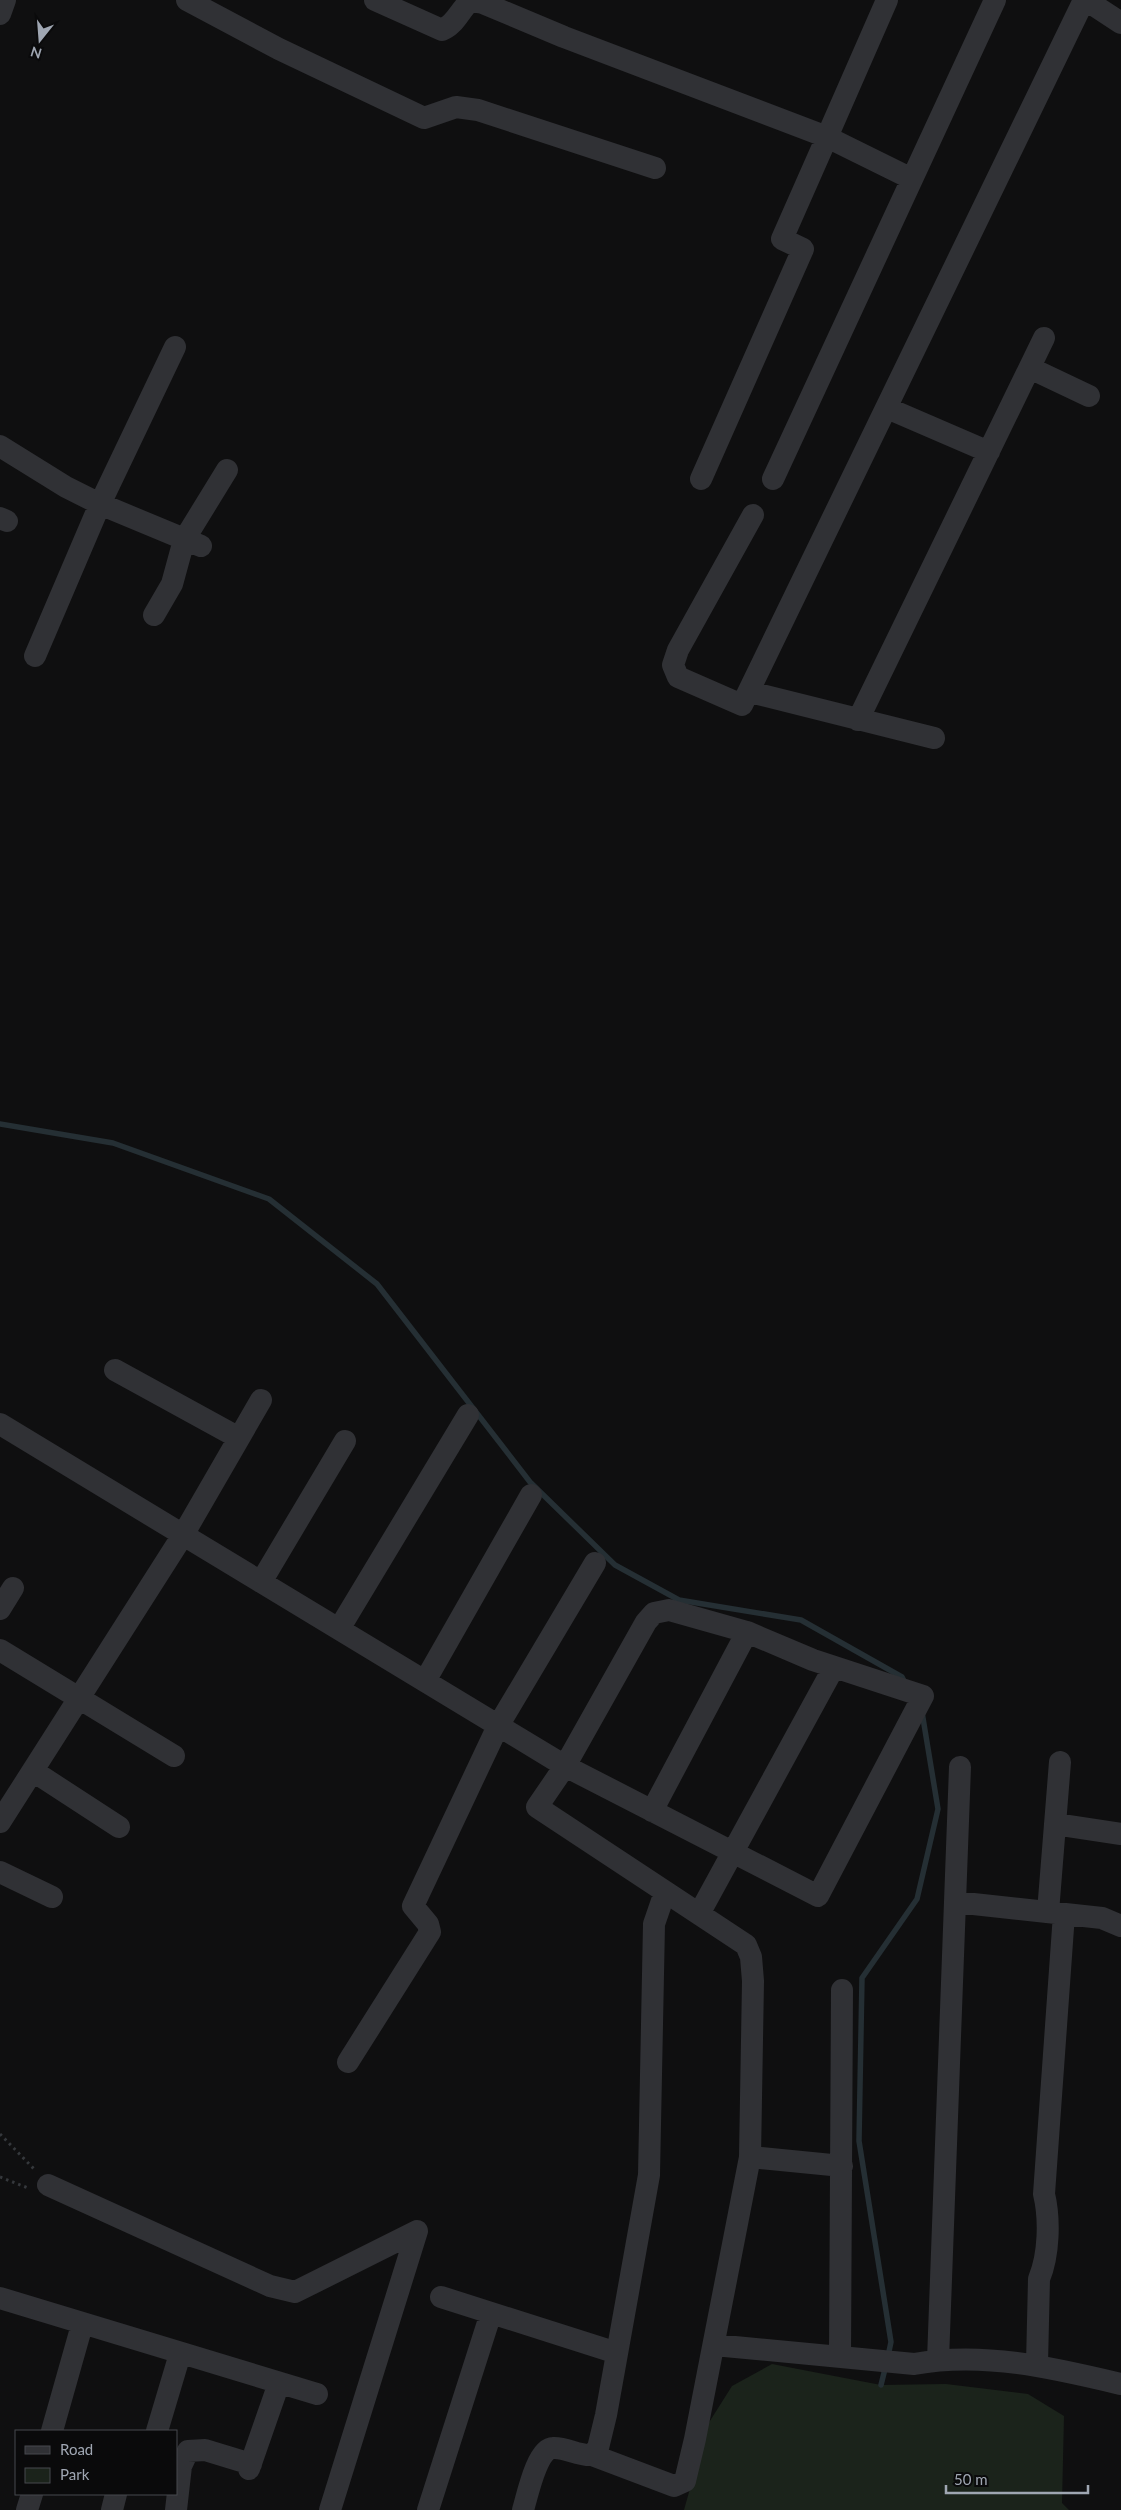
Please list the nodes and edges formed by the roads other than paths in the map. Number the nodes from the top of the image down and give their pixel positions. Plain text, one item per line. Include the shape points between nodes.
1 (5, 0) edge
2 (187, 0) edge
3 (375, 0) edge
4 (888, 0) edge
5 (994, 0) edge
6 (1085, 0) edge
7 (483, 2) edge
8 (0, 14) edge
9 (1121, 22) edge
10 (827, 137) junction
11 (655, 168) dead end
12 (912, 179) junction
13 (1044, 338) dead end
14 (175, 348) dead end
15 (1030, 368) junction
16 (1089, 396) dead end
17 (887, 408) junction
18 (0, 446) edge
19 (989, 452) junction
20 (228, 470) dead end
21 (772, 478) dead end
22 (701, 479) dead end
23 (100, 504) junction
24 (753, 515) dead end
25 (192, 543) junction
26 (154, 615) dead end
27 (35, 656) dead end
28 (750, 692) junction
29 (858, 720) junction
30 (934, 738) dead end
31 (115, 1370) dead end
32 (261, 1400) dead end
33 (468, 1415) dead end
34 (0, 1424) edge
35 (239, 1438) junction
36 (345, 1441) dead end
37 (531, 1495) dead end
38 (183, 1535) junction
39 (596, 1563) dead end
40 (261, 1582) junction
41 (13, 1588) dead end
42 (0, 1609) edge
43 (339, 1629) junction
44 (747, 1632) junction
45 (0, 1650) edge
46 (834, 1667) junction
47 (424, 1681) junction
48 (79, 1698) junction
49 (498, 1726) junction
50 (174, 1756) dead end
51 (1060, 1762) dead end
52 (565, 1766) junction
53 (960, 1767) dead end
54 (33, 1771) junction
55 (652, 1811) junction
56 (0, 1822) edge
57 (1055, 1824) junction
58 (119, 1827) dead end
59 (1121, 1834) edge
60 (732, 1852) junction
61 (0, 1872) edge
62 (665, 1892) junction
63 (52, 1897) dead end
64 (955, 1902) junction
65 (1056, 1913) junction
66 (699, 1914) junction
67 (1121, 1926) edge
68 (842, 1990) dead end
69 (348, 2062) dead end
70 (750, 2157) junction
71 (842, 2166) junction
72 (48, 2185) road end
73 (441, 2296) dead end
74 (0, 2298) edge
75 (491, 2314) junction
76 (82, 2325) junction
77 (714, 2344) junction
78 (617, 2353) junction
79 (180, 2354) junction
80 (840, 2357) junction
81 (938, 2360) junction
82 (1037, 2364) junction
83 (279, 2383) junction
84 (1121, 2384) edge
85 (317, 2394) dead end
86 (52, 2430) edge
87 (157, 2430) edge
88 (592, 2455) junction
89 (178, 2492) edge
90 (32, 2495) edge
91 (116, 2495) edge
92 (178, 2495) edge
93 (27, 2510) edge
94 (112, 2510) edge
95 (176, 2510) edge
96 (330, 2510) edge
97 (428, 2510) edge
98 (523, 2510) edge

1 - 8 street
2 - 11 street via 279,50 424,118 456,107 478,110
3 - 7 street via 442,30 449,27 470,1
4 - 10 street
5 - 12 street
6 - 9 street
6 - 17 street
7 - 10 street via 564,37
10 - 12 street
10 - 22 street via 782,239 803,249
12 - 21 street
13 - 15 street
14 - 23 street
15 - 16 street
15 - 19 street
17 - 19 street
17 - 28 street
18 - 23 street
19 - 29 street
20 - 25 street
23 - 25 street
23 - 27 street
24 - 28 street via 678,650 673,666 678,677 742,706
25 - 26 street
28 - 29 street
29 - 30 street
31 - 35 street
32 - 35 street
33 - 43 street
34 - 38 street
35 - 38 street
36 - 40 street
37 - 47 street
38 - 40 street
38 - 48 street
39 - 49 street
40 - 43 street
41 - 42 street
43 - 47 street
44 - 46 street
44 - 52 street via 669,1610 654,1613
44 - 55 street
45 - 48 street
46 - 60 street
46 - 60 street via 923,1696 818,1896
47 - 49 street
48 - 50 street
48 - 54 street
49 - 52 street
49 - 69 street via 413,1906 428,1924 430,1932
51 - 57 street
52 - 55 street
52 - 62 street via 537,1807
53 - 64 street
54 - 56 street
54 - 58 street
55 - 60 street
57 - 59 street
57 - 65 street
60 - 66 street
61 - 63 street
62 - 66 street
62 - 78 street via 654,1924 649,2175
64 - 65 street
64 - 81 street
65 - 67 street via 1102,1918
65 - 82 street via 1044,2194 1048,2209 1044,2266 1039,2278
66 - 70 street via 746,1945 751,1957
68 - 71 street
70 - 71 street
70 - 77 street
71 - 80 street
72 - 96 street via 270,2286 296,2292 417,2231
73 - 75 street
74 - 76 street
75 - 78 street
75 - 97 street
76 - 79 street via 108,2330
76 - 86 street
77 - 80 street
77 - 88 street via 685,2481 674,2486
78 - 88 street via 598,2448
79 - 83 street
79 - 87 street
80 - 81 street via 914,2364
81 - 82 street
82 - 84 street
83 - 85 street
83 - 89 street via 250,2466 205,2450 188,2451 181,2466
88 - 98 street via 582,2456 553,2448 547,2450 539,2459
90 - 93 street
91 - 94 street
92 - 95 street

